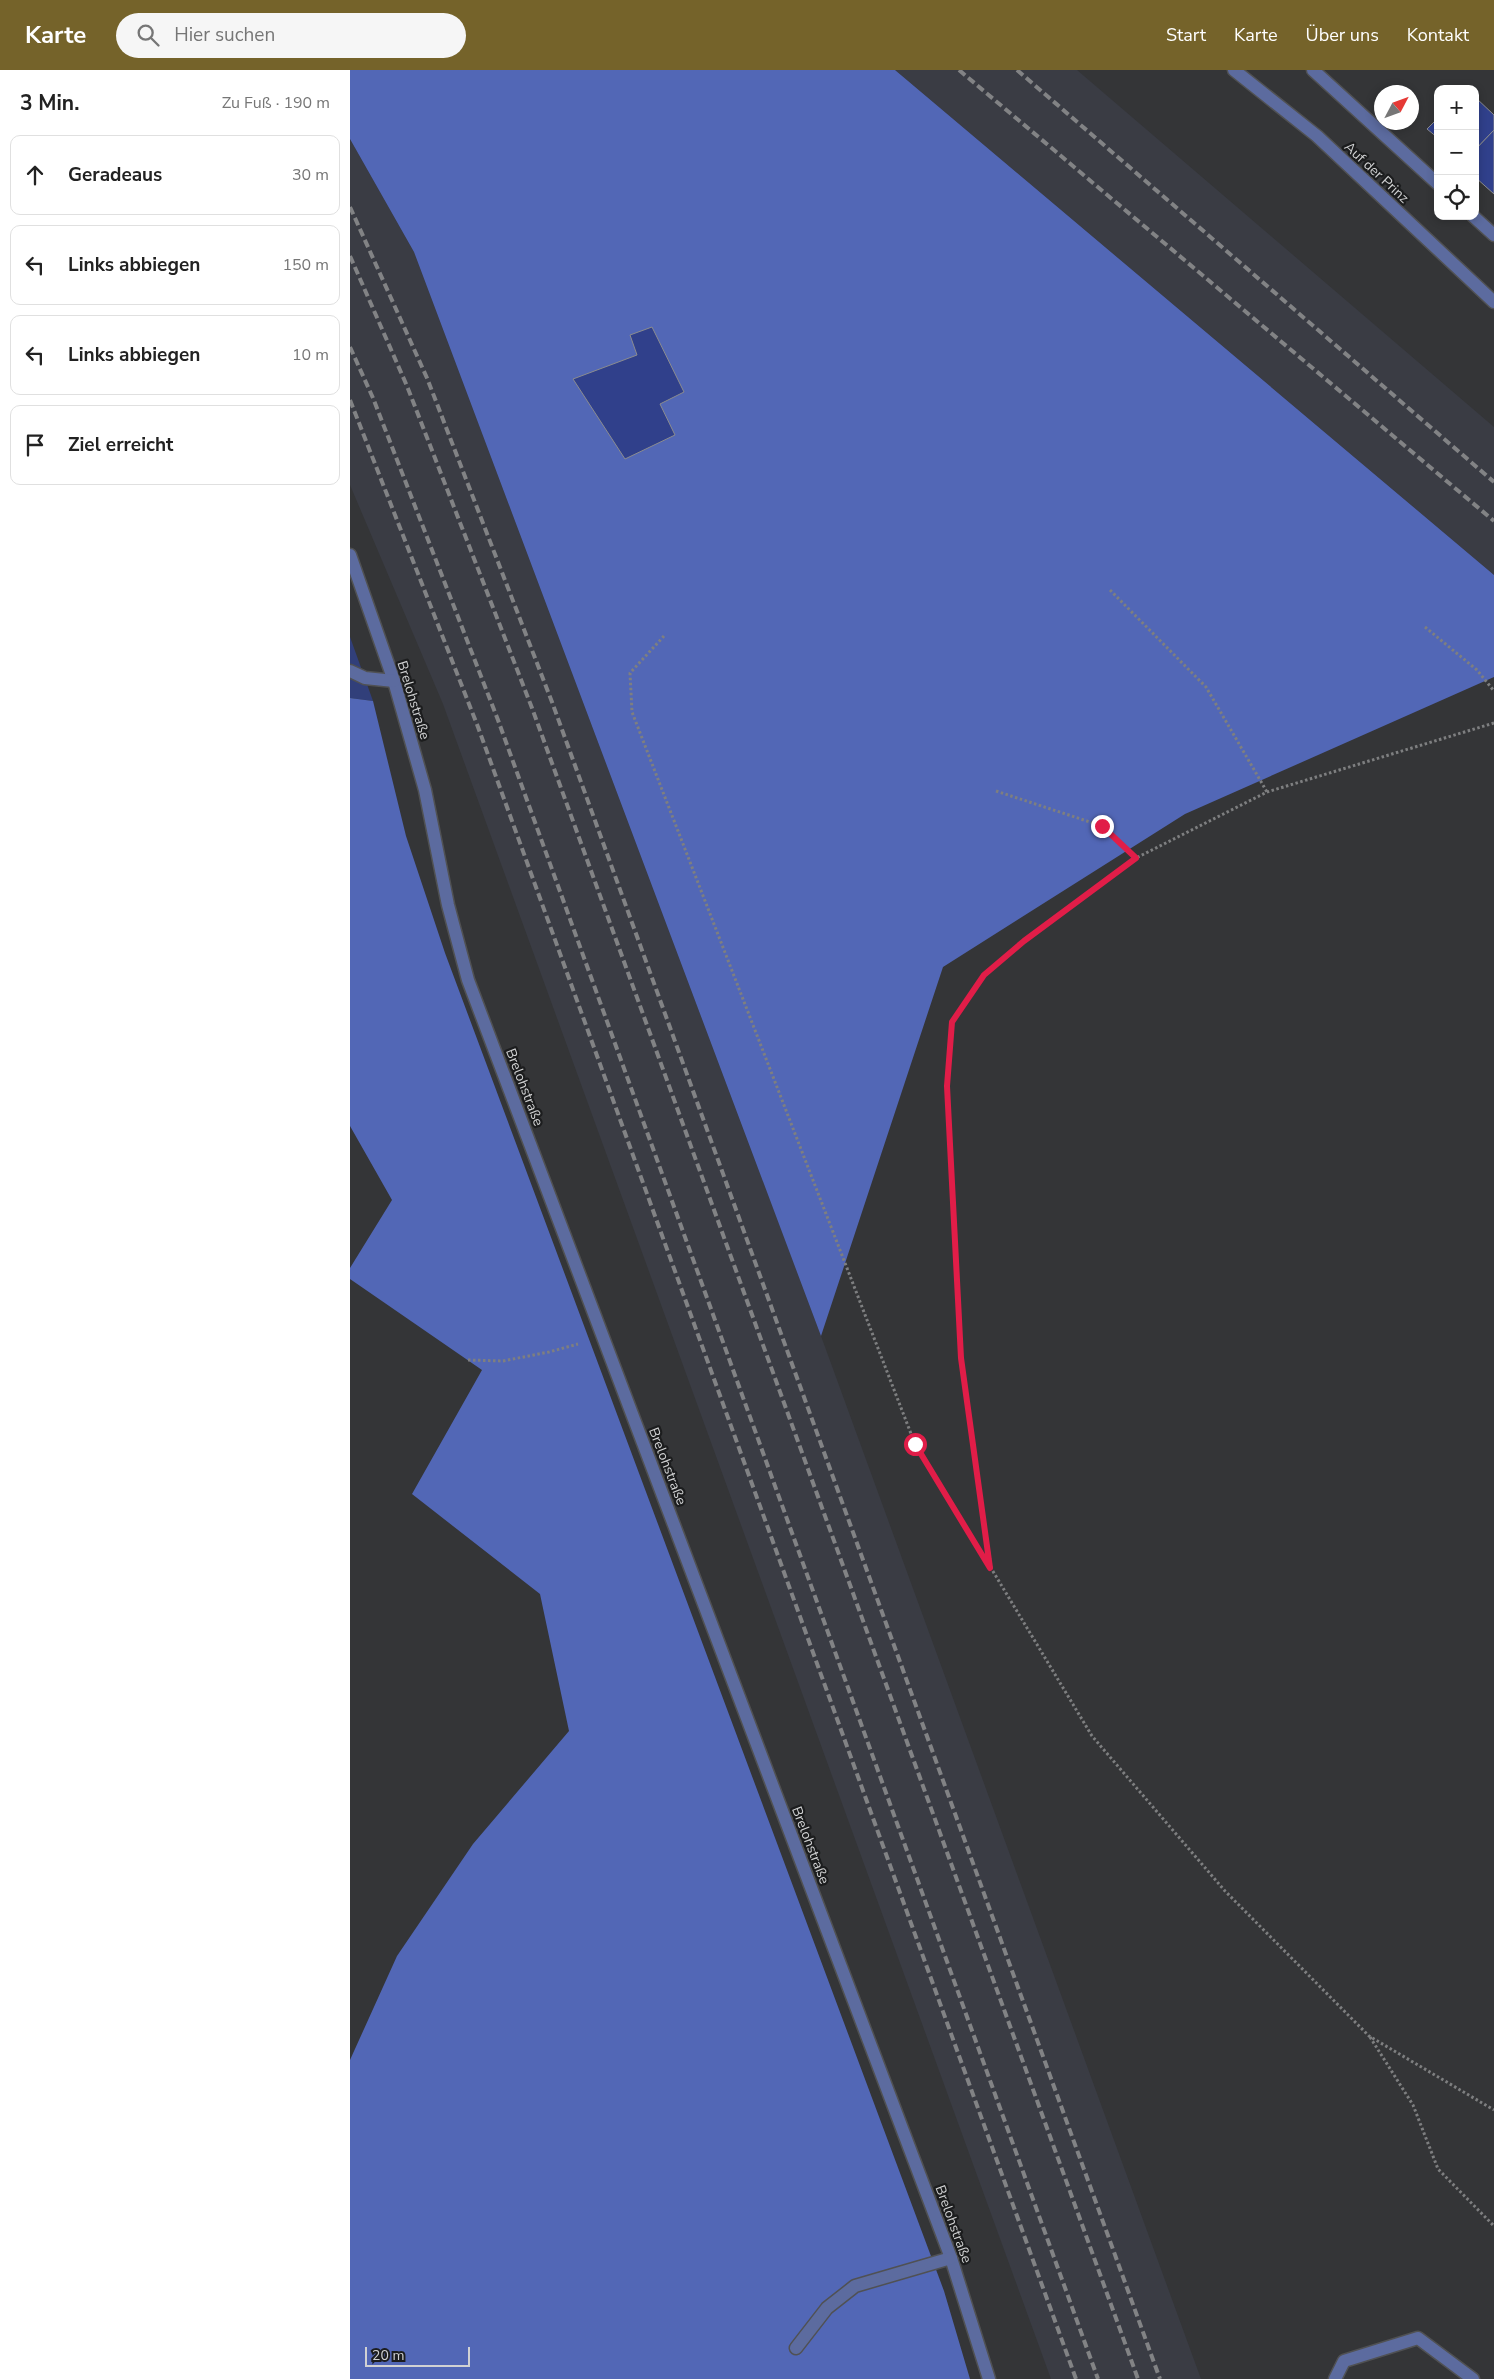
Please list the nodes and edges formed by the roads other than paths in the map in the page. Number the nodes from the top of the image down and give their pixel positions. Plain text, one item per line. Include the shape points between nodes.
1 (1234, 70) edge
2 (1313, 70) edge
3 (1434, 180) edge
4 (1477, 220) edge
5 (1494, 236) edge
6 (1494, 302) edge
7 (350, 555) edge
8 (350, 671) edge
9 (394, 681) junction
10 (951, 2258) junction
11 (796, 2348) dead end
12 (989, 2379) edge
13 (1335, 2379) edge
14 (1474, 2379) edge

1 - 6 street, Auf der Prinz via 1317,136
2 - 3 street
4 - 5 street
7 - 9 street, Brelohstraße
8 - 9 street via 365,678
9 - 10 street, Brelohstraße via 425,790 448,905 468,980
10 - 11 street via 855,2286 827,2308
10 - 12 street, Brelohstraße
13 - 14 street via 1344,2361 1418,2338

